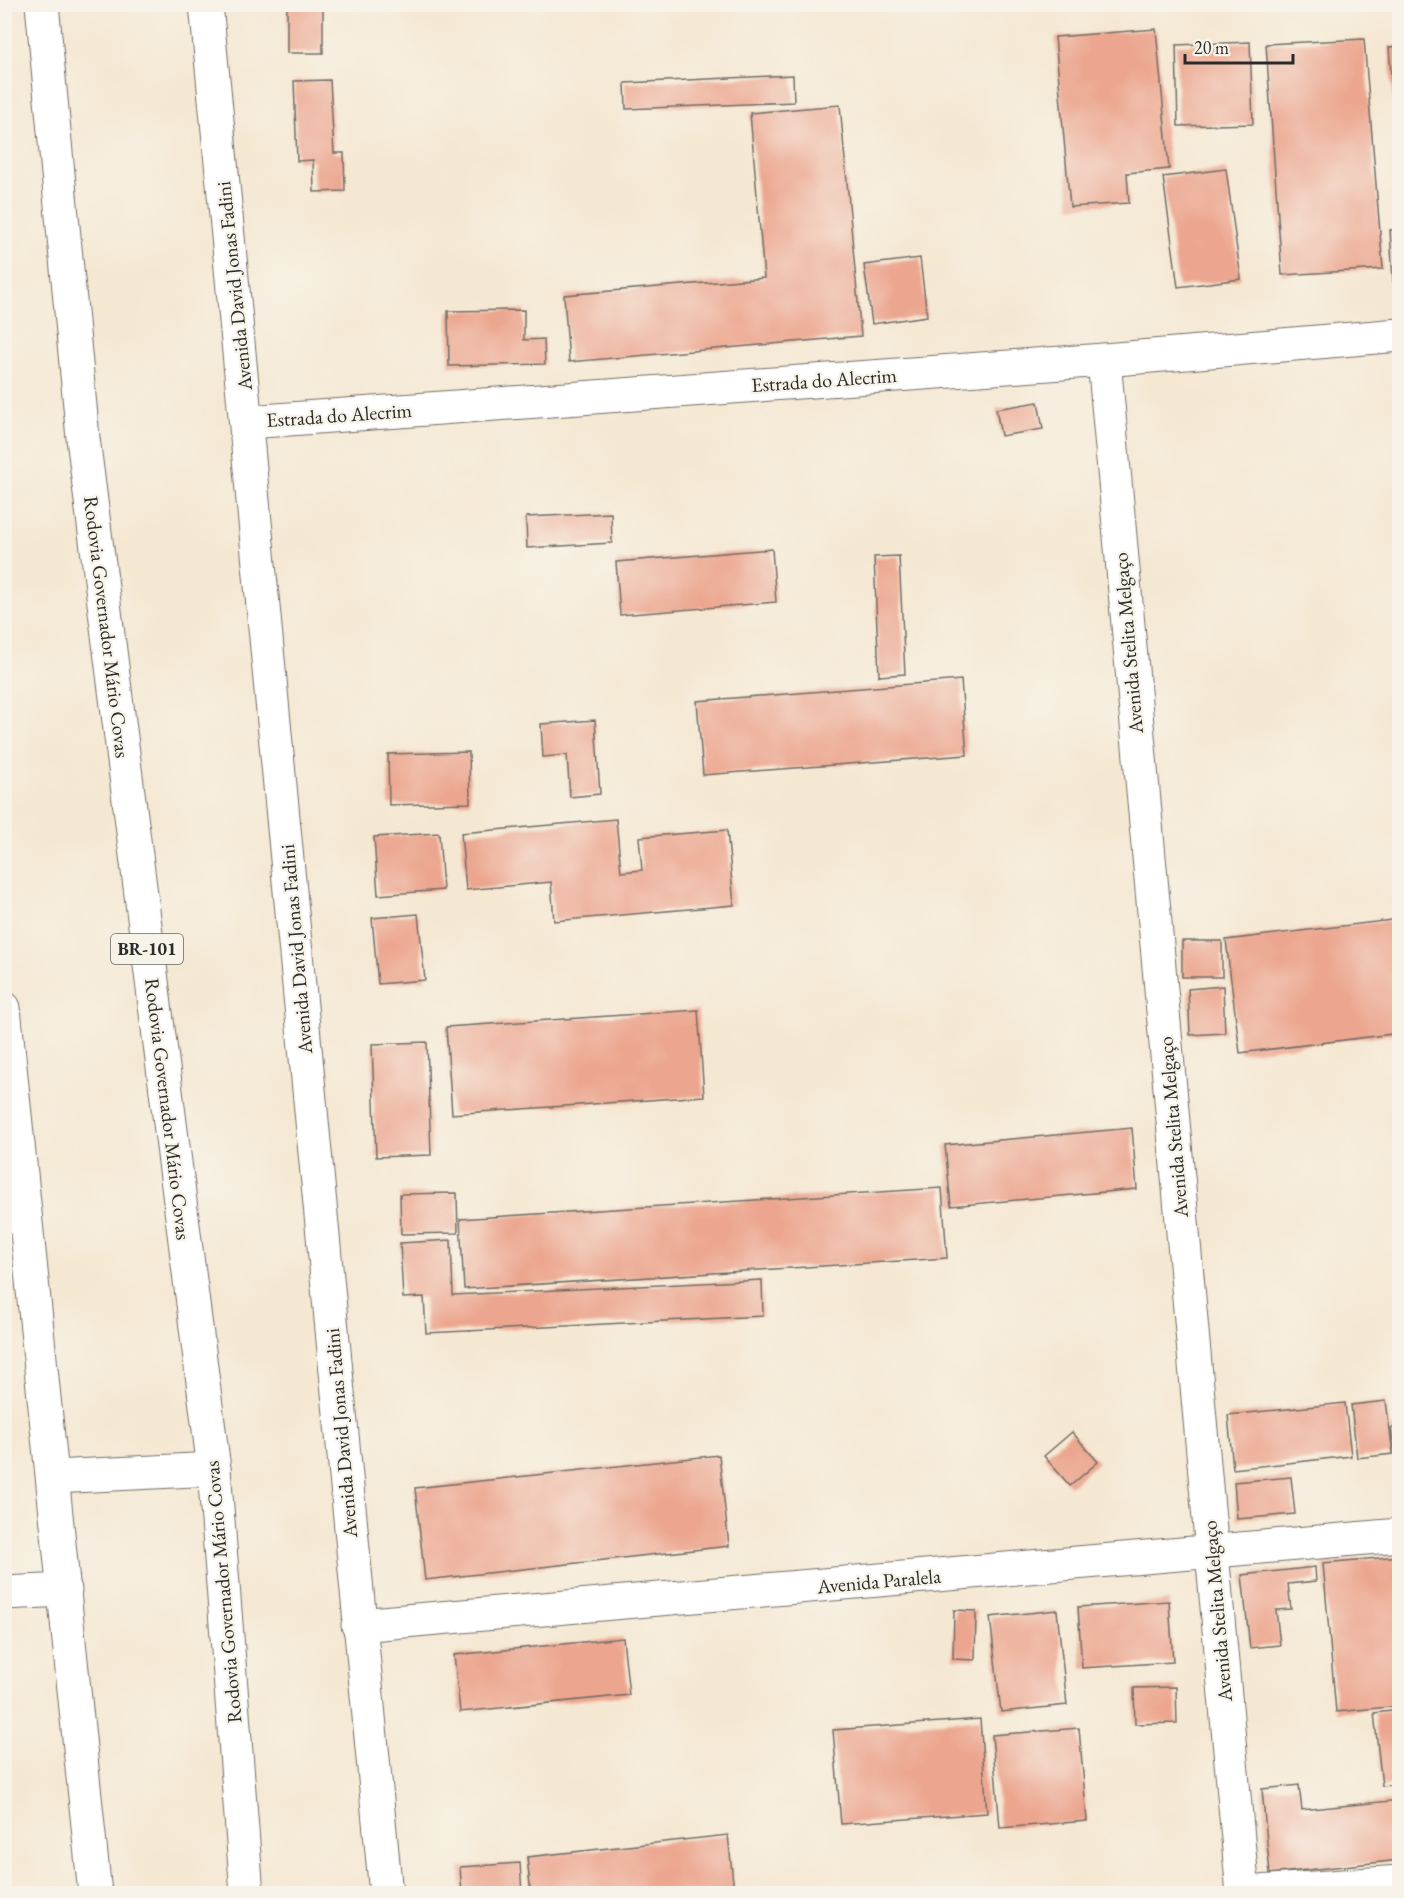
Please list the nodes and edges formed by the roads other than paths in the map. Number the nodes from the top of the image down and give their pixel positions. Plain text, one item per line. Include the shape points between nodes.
1 (42, 4) edge
2 (206, 4) edge
3 (1400, 335) edge
4 (1104, 360) junction
5 (248, 422) junction
6 (4, 1008) edge
7 (213, 1469) junction
8 (53, 1477) junction
9 (1400, 1535) edge
10 (1212, 1553) junction
11 (65, 1590) junction
12 (4, 1593) edge
13 (358, 1625) junction
14 (1400, 1882) edge
15 (95, 1893) edge
16 (247, 1893) edge
17 (386, 1893) edge
18 (1243, 1893) edge

1 - 7 main road, Rodovia Governador Mário Covas / BR-101 via 83,438
2 - 5 main road, Avenida David Jonas Fadini
3 - 4 main road, Estrada do Alecrim
4 - 5 main road, Estrada do Alecrim
4 - 10 main road, Avenida Stelita Melgaço
5 - 13 main road, Avenida David Jonas Fadini
6 - 8 main road
7 - 8 main road
7 - 16 main road, Rodovia Governador Mário Covas / BR-101
8 - 11 main road
9 - 10 main road, Avenida Paralela
10 - 13 main road, Avenida Paralela
10 - 18 main road, Avenida Stelita Melgaço
11 - 12 main road
11 - 15 main road
13 - 17 main road, Avenida David Jonas Fadini
14 - 18 main road

